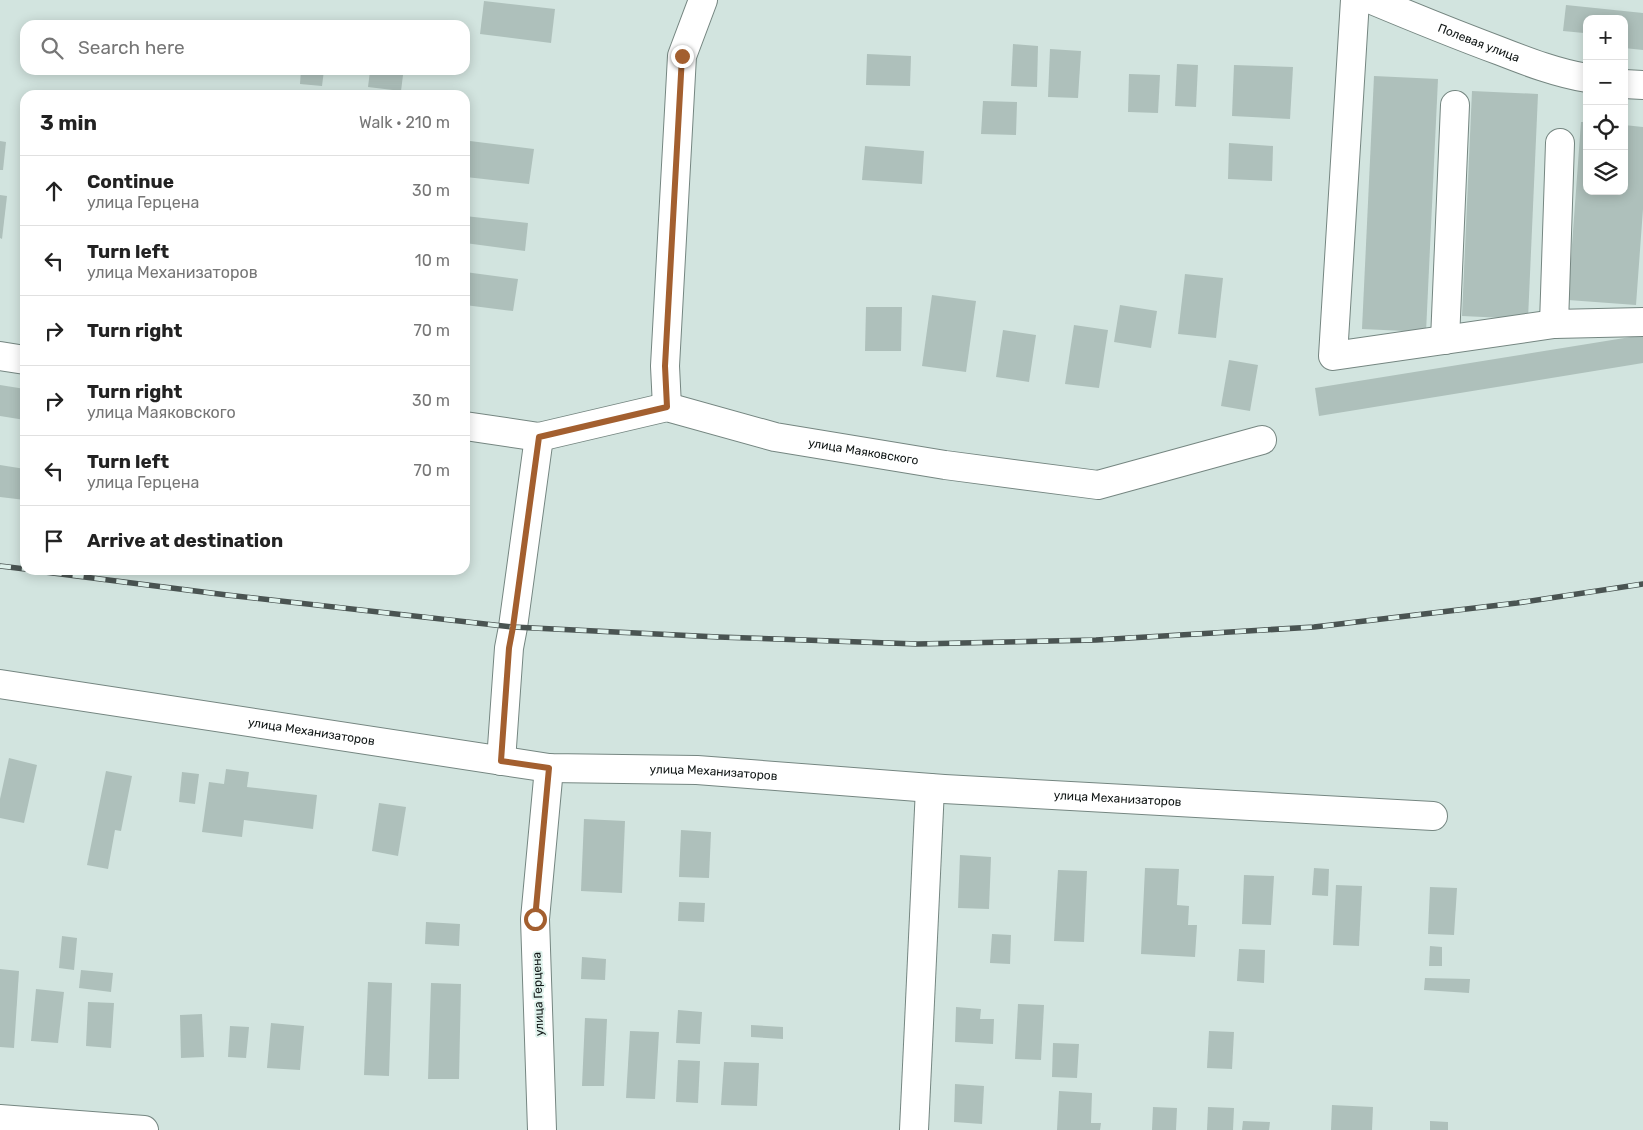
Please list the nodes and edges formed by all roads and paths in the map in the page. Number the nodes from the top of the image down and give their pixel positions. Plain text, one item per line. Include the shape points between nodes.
1 (703, 0) edge
2 (1355, 0) edge
3 (1372, 0) edge
4 (1427, 11) edge
5 (1583, 77) edge
6 (1628, 84) edge
7 (1643, 85) edge
8 (1455, 105) dead end
9 (1560, 143) dead end
10 (1643, 322) edge
11 (1554, 324) junction
12 (1445, 340) junction
13 (0, 356) edge
14 (20, 359) edge
15 (667, 407) junction
16 (470, 427) edge
17 (539, 437) junction
18 (1262, 440) dead end
19 (0, 684) edge
20 (501, 761) junction
21 (549, 768) junction
22 (930, 788) junction
23 (1433, 816) dead end
24 (0, 1119) edge
25 (144, 1130) edge
26 (542, 1130) edge
27 (914, 1130) edge

1 - 15 street via 682,56 665,366
2 - 12 street via 1333,356
3 - 4 street, Полевая улица
4 - 5 street, Полевая улица via 1564,74
6 - 7 street
8 - 12 street
9 - 11 street
10 - 11 street
11 - 12 street
13 - 14 street
15 - 17 street, улица Маяковского
15 - 18 street, улица Маяковского via 775,437 945,465 1098,485
16 - 17 street, улица Маяковского
17 - 20 street via 509,648
19 - 20 street, улица Механизаторов
20 - 21 street, улица Механизаторов
21 - 22 street, улица Механизаторов via 697,770
21 - 26 street, улица Герцена via 535,919
22 - 23 street, улица Механизаторов
22 - 27 street
24 - 25 street

